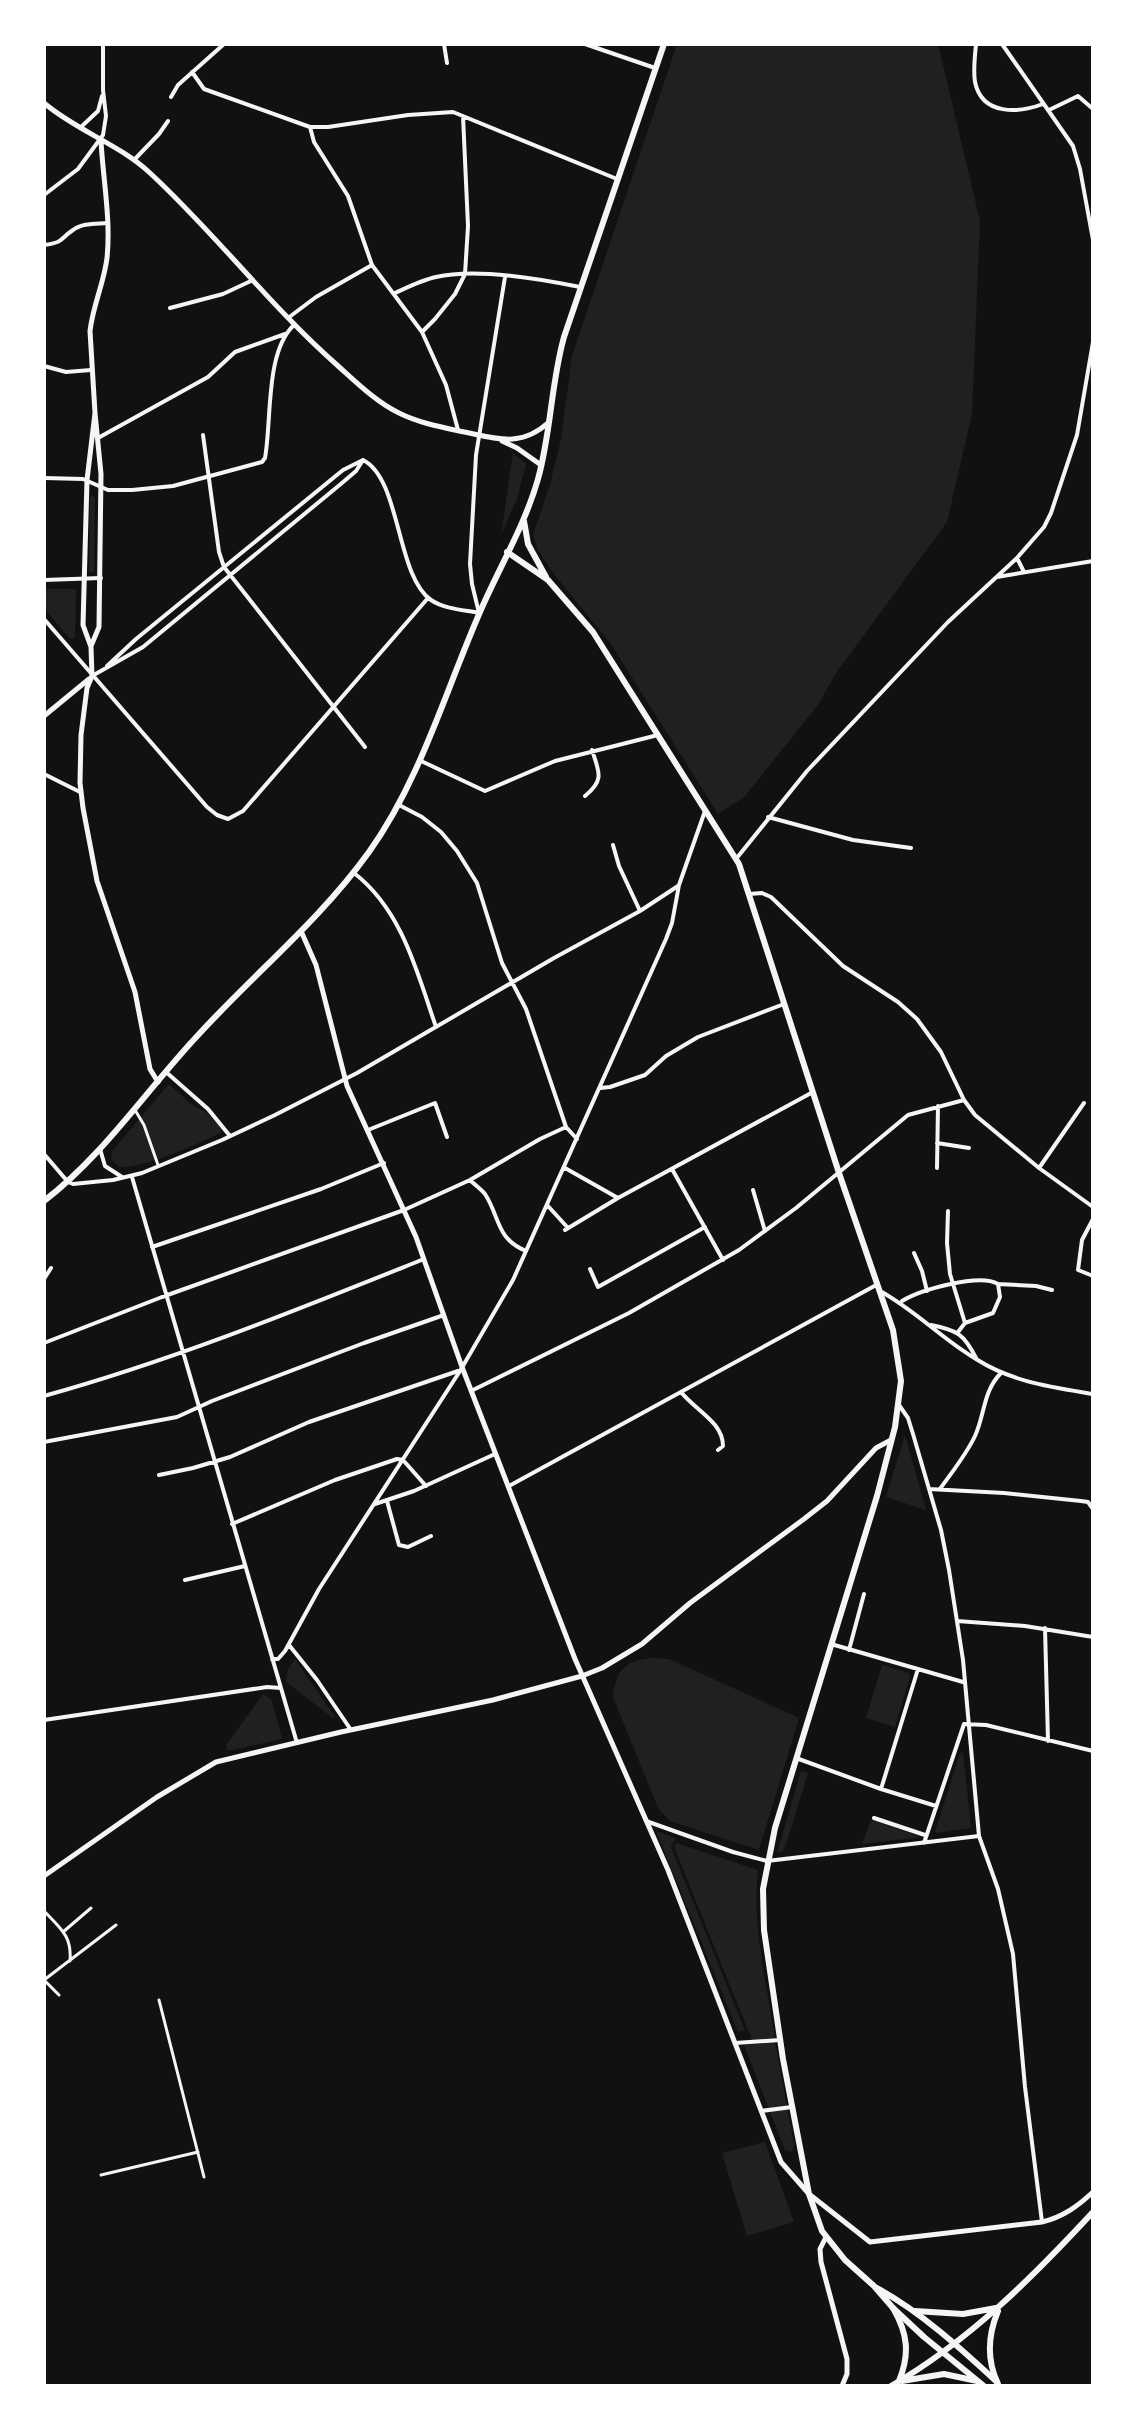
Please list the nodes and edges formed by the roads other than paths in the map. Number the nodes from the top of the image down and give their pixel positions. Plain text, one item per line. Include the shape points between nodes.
1 (103, 44) edge
2 (224, 44) edge
3 (444, 44) edge
4 (585, 44) edge
5 (664, 44) edge
6 (976, 44) edge
7 (1002, 44) edge
8 (447, 63) dead end
9 (656, 68) junction
10 (192, 72) junction
11 (103, 90) junction
12 (171, 97) dead end
13 (44, 103) edge
14 (1044, 103) junction
15 (1093, 109) edge
16 (1049, 110) junction
17 (463, 116) junction
18 (168, 121) dead end
19 (310, 127) junction
20 (79, 129) junction
21 (100, 140) junction
22 (134, 160) junction
23 (617, 179) junction
24 (44, 195) edge
25 (107, 223) junction
26 (1093, 240) edge
27 (44, 245) edge
28 (372, 265) junction
29 (465, 274) junction
30 (505, 277) junction
31 (253, 280) junction
32 (580, 287) junction
33 (395, 293) junction
34 (170, 308) dead end
35 (288, 318) junction
36 (294, 325) junction
37 (422, 332) junction
38 (285, 334) junction
39 (1093, 342) edge
40 (44, 366) edge
41 (91, 370) junction
42 (95, 413) junction
43 (549, 422) junction
44 (458, 430) junction
45 (203, 435) dead end
46 (478, 435) junction
47 (98, 438) junction
48 (494, 438) junction
49 (363, 460) junction
50 (541, 465) junction
51 (208, 476) junction
52 (44, 478) edge
53 (90, 482) junction
54 (101, 487) junction
55 (525, 514) junction
56 (507, 552) junction
57 (1017, 558) junction
58 (1093, 561) edge
59 (224, 567) junction
60 (1024, 572) junction
61 (229, 575) junction
62 (994, 577) junction
63 (84, 578) junction
64 (101, 578) junction
65 (44, 580) edge
66 (548, 580) junction
67 (428, 598) junction
68 (479, 613) junction
69 (44, 619) edge
70 (91, 647) junction
71 (105, 667) junction
72 (91, 677) junction
73 (333, 708) junction
74 (44, 716) edge
75 (658, 735) junction
76 (365, 747) dead end
77 (592, 750) junction
78 (418, 760) junction
79 (44, 774) edge
80 (80, 792) junction
81 (585, 796) dead end
82 (398, 805) junction
83 (705, 811) junction
84 (768, 817) junction
85 (613, 845) dead end
86 (911, 848) dead end
87 (736, 859) junction
88 (353, 873) junction
89 (679, 885) junction
90 (749, 894) junction
91 (640, 911) junction
92 (301, 931) junction
93 (511, 983) junction
94 (784, 1004) junction
95 (436, 1027) junction
96 (166, 1072) junction
97 (345, 1079) junction
98 (158, 1082) junction
99 (599, 1088) junction
100 (813, 1092) junction
101 (964, 1100) junction
102 (1084, 1103) dead end
103 (938, 1106) junction
104 (135, 1110) junction
105 (566, 1127) junction
106 (368, 1130) junction
107 (230, 1136) junction
108 (447, 1137) dead end
109 (577, 1139) junction
110 (937, 1143) junction
111 (969, 1148) dead end
112 (100, 1149) junction
113 (44, 1154) edge
114 (384, 1163) junction
115 (158, 1167) junction
116 (565, 1168) junction
117 (937, 1168) dead end
118 (1039, 1168) junction
119 (672, 1169) junction
120 (839, 1173) junction
121 (132, 1176) junction
122 (124, 1178) junction
123 (470, 1180) junction
124 (68, 1182) junction
125 (753, 1190) dead end
126 (618, 1198) junction
127 (44, 1201) edge
128 (548, 1206) junction
129 (1093, 1207) edge
130 (404, 1210) junction
131 (948, 1211) dead end
132 (1093, 1219) edge
133 (705, 1227) junction
134 (765, 1231) junction
135 (152, 1247) junction
136 (527, 1251) junction
137 (914, 1253) dead end
138 (424, 1259) junction
139 (723, 1260) junction
140 (51, 1268) dead end
141 (590, 1269) dead end
142 (1093, 1276) edge
143 (44, 1279) edge
144 (998, 1284) junction
145 (953, 1285) junction
146 (879, 1288) junction
147 (1052, 1290) dead end
148 (927, 1291) junction
149 (166, 1296) junction
150 (901, 1302) junction
151 (444, 1315) junction
152 (965, 1323) junction
153 (929, 1324) junction
154 (958, 1332) junction
155 (44, 1343) edge
156 (182, 1352) junction
157 (977, 1360) junction
158 (461, 1369) junction
159 (1001, 1373) junction
160 (471, 1391) junction
161 (681, 1392) junction
162 (1093, 1394) edge
163 (44, 1396) edge
164 (899, 1404) junction
165 (198, 1408) junction
166 (892, 1440) junction
167 (44, 1442) edge
168 (718, 1450) dead end
169 (496, 1454) junction
170 (403, 1460) junction
171 (214, 1463) junction
172 (159, 1475) dead end
173 (426, 1486) junction
174 (509, 1486) junction
175 (929, 1489) junction
176 (940, 1489) junction
177 (387, 1501) junction
178 (375, 1504) junction
179 (1091, 1505) edge
180 (232, 1524) junction
181 (431, 1536) dead end
182 (245, 1566) junction
183 (185, 1580) dead end
184 (864, 1594) dead end
185 (957, 1621) junction
186 (1045, 1628) junction
187 (1093, 1637) edge
188 (831, 1644) junction
189 (289, 1645) junction
190 (849, 1650) junction
191 (272, 1659) junction
192 (918, 1669) junction
193 (582, 1676) junction
194 (964, 1683) junction
195 (281, 1688) junction
196 (44, 1720) edge
197 (967, 1723) junction
198 (351, 1730) junction
199 (1048, 1741) junction
200 (297, 1743) junction
201 (1093, 1751) edge
202 (796, 1758) junction
203 (881, 1789) junction
204 (936, 1806) junction
205 (874, 1818) dead end
206 (646, 1821) junction
207 (926, 1835) junction
208 (979, 1836) junction
209 (924, 1843) junction
210 (767, 1861) junction
211 (44, 1876) edge
212 (91, 1908) dead end
213 (44, 1911) edge
214 (116, 1925) dead end
215 (63, 1932) junction
216 (70, 1961) junction
217 (59, 1995) dead end
218 (159, 2000) dead end
219 (780, 2040) junction
220 (735, 2043) junction
221 (792, 2107) junction
222 (761, 2111) junction
223 (198, 2152) junction
224 (101, 2175) dead end
225 (204, 2177) dead end
226 (1093, 2192) edge
227 (809, 2194) junction
228 (1093, 2212) edge
229 (1042, 2222) junction
230 (826, 2237) junction
231 (874, 2286) junction
232 (999, 2307) junction
233 (893, 2308) junction
234 (915, 2311) junction
235 (954, 2344) junction
236 (942, 2353) junction
237 (899, 2381) junction
238 (977, 2381) junction
239 (999, 2385) edge
240 (842, 2386) edge
241 (891, 2386) edge
242 (984, 2386) edge

1 - 11 street
2 - 10 street
3 - 8 street
4 - 9 street
5 - 9 main road
6 - 14 street via 976,84 989,103 1008,111
7 - 14 street
9 - 23 main road
10 - 12 street
10 - 19 street via 204,89
11 - 20 street via 98,111
11 - 21 street via 106,124
13 - 20 street
14 - 16 street
15 - 16 street via 1078,96
16 - 26 street via 1075,152
17 - 19 street via 440,112
17 - 23 street
17 - 29 street
18 - 22 street
19 - 28 street via 350,200
20 - 21 street
21 - 22 street
21 - 24 street via 78,169
21 - 25 street
22 - 31 street
23 - 32 main road
25 - 27 street via 80,226 60,243
25 - 41 street via 106,269 92,315
28 - 33 street
28 - 35 street
29 - 30 street
29 - 33 street via 437,277
29 - 37 street
30 - 32 street
30 - 46 street
31 - 34 street
31 - 35 street
32 - 43 main road via 558,359
33 - 37 street
35 - 36 street
36 - 38 street
36 - 44 street via 388,407
37 - 44 street via 446,385
38 - 47 street via 235,352 208,377
38 - 51 street via 275,360 264,460
39 - 57 street via 1077,435 1051,513
40 - 41 street via 66,372
41 - 42 street
42 - 47 street
42 - 53 street
43 - 48 street via 528,437
43 - 50 main road
44 - 46 street
45 - 51 street
46 - 48 street
46 - 68 street via 470,564
47 - 54 street
48 - 50 street
49 - 59 street via 343,470
49 - 61 street
49 - 67 street via 382,480 414,576
50 - 55 main road
51 - 54 street via 167,487
51 - 59 street
52 - 53 street
53 - 54 street
53 - 63 street
54 - 64 street
55 - 56 main road
55 - 66 main road via 528,544
56 - 66 main road
56 - 68 main road
57 - 60 street
57 - 62 street
58 - 60 street
59 - 61 street
59 - 71 street
60 - 62 street
61 - 71 street via 143,647
61 - 73 street
62 - 84 street
63 - 64 street
63 - 65 street
63 - 70 street via 83,625
64 - 70 street via 99,627
66 - 75 main road via 599,640
67 - 68 street
67 - 73 street
68 - 78 main road
69 - 72 street
70 - 72 street
71 - 72 street
72 - 73 street via 211,811 226,819 237,816
72 - 74 street
72 - 80 street via 81,735
73 - 76 street
75 - 77 street
75 - 83 main road
77 - 78 street via 483,791
77 - 81 street via 599,779
78 - 82 main road
79 - 80 street
80 - 98 street via 97,881 131,977 150,1069
82 - 88 main road
82 - 93 street via 436,827 473,876
83 - 87 main road
83 - 89 street
84 - 86 street via 853,840
84 - 87 street
85 - 91 street
87 - 90 main road
88 - 92 main road
88 - 95 street via 380,898 397,926
89 - 91 street
89 - 99 street via 666,939
90 - 94 main road
90 - 101 street via 771,897 843,966 911,1014 941,1052
91 - 93 street
92 - 96 main road
92 - 97 street via 316,965
93 - 95 street
93 - 105 street via 526,1009
94 - 99 street via 698,1037 645,1075
94 - 100 main road
95 - 97 street
96 - 98 main road
96 - 107 street
97 - 106 street
97 - 107 street
98 - 104 main road
99 - 109 street
100 - 119 street
100 - 120 main road
101 - 103 street
101 - 118 street
102 - 118 street
103 - 110 street
103 - 120 street via 905,1117
104 - 112 main road
104 - 115 street
105 - 109 street
105 - 123 street
106 - 108 street via 435,1103
106 - 114 street
107 - 115 street
109 - 116 street
110 - 111 street
110 - 117 street
112 - 122 street via 105,1166
112 - 124 main road
113 - 124 street
114 - 130 street
114 - 135 street
115 - 121 street
116 - 126 street
116 - 128 street
118 - 129 street
119 - 126 street
119 - 133 street
120 - 134 street
120 - 146 main road
121 - 122 street
121 - 135 street
122 - 124 street
123 - 130 street
123 - 136 street via 484,1193 503,1234
124 - 127 main road
125 - 134 street
126 - 128 street via 567,1229
128 - 136 street
130 - 138 street
130 - 149 street
131 - 145 street
132 - 142 street via 1082,1240 1078,1270
133 - 139 street
133 - 141 street via 598,1287
134 - 139 street
135 - 149 street
136 - 158 street
137 - 148 street
138 - 151 street
138 - 156 street
139 - 160 street
140 - 143 street
144 - 145 street via 984,1280
144 - 147 street
144 - 152 street via 993,1313
145 - 148 street
145 - 152 street
146 - 150 street
146 - 161 street
146 - 164 main road via 897,1351
148 - 150 street
149 - 155 street
149 - 156 street
150 - 153 street
151 - 158 street
151 - 165 street
152 - 154 street
153 - 154 street
153 - 157 street
154 - 157 street
156 - 163 street
156 - 165 street
157 - 159 street
158 - 160 street
158 - 170 street
158 - 171 street
159 - 162 street
159 - 176 street via 986,1395 976,1434
160 - 169 street
161 - 168 street via 723,1435
161 - 174 street
164 - 166 main road
164 - 175 street
165 - 167 street via 177,1417
165 - 171 street
166 - 188 main road
166 - 193 street via 872,1451 827,1501 642,1644
169 - 173 street
169 - 174 street
170 - 173 street
170 - 178 street
170 - 180 street via 344,1476
171 - 172 street
171 - 180 street
173 - 177 street
174 - 193 street
175 - 176 street
175 - 185 street
176 - 179 street
177 - 178 street
177 - 181 street via 399,1545 408,1547
178 - 189 street
180 - 182 street
182 - 183 street
182 - 191 street
184 - 190 street
185 - 186 street
185 - 194 street
186 - 187 street
186 - 199 street
188 - 190 street
188 - 202 main road
189 - 191 street
189 - 198 street
190 - 192 street
191 - 195 street
192 - 194 street
192 - 203 street
193 - 198 street via 467,1707
193 - 206 street
194 - 197 street
195 - 196 street
195 - 200 street
197 - 199 street
197 - 204 street
197 - 208 street
198 - 200 street
199 - 201 street
200 - 211 street via 201,1769
202 - 203 street
202 - 210 main road
203 - 204 street
204 - 207 street
205 - 207 street
206 - 210 street
206 - 220 street
207 - 209 street
208 - 209 street
208 - 229 street via 1013,1954
209 - 210 street
210 - 219 main road via 763,1920
212 - 215 street
213 - 215 street
214 - 216 street
215 - 216 street via 71,1944
216 - 217 street via 44,1980
218 - 223 street
219 - 220 street
219 - 221 main road
220 - 222 street
221 - 222 street
221 - 227 main road
222 - 227 street via 781,2162
223 - 224 street
223 - 225 street
226 - 229 street via 1064,2214
227 - 229 street via 870,2242
227 - 230 main road
228 - 232 main road
230 - 231 main road
230 - 240 street via 821,2262 847,2359
231 - 233 main road
231 - 234 main road
232 - 234 main road via 963,2314
232 - 235 main road
232 - 239 main road via 989,2345
233 - 236 main road
233 - 237 main road via 907,2344
234 - 235 main road
235 - 236 main road
235 - 239 main road
236 - 237 main road
236 - 238 main road
237 - 238 main road via 944,2374
237 - 241 main road
238 - 242 main road

